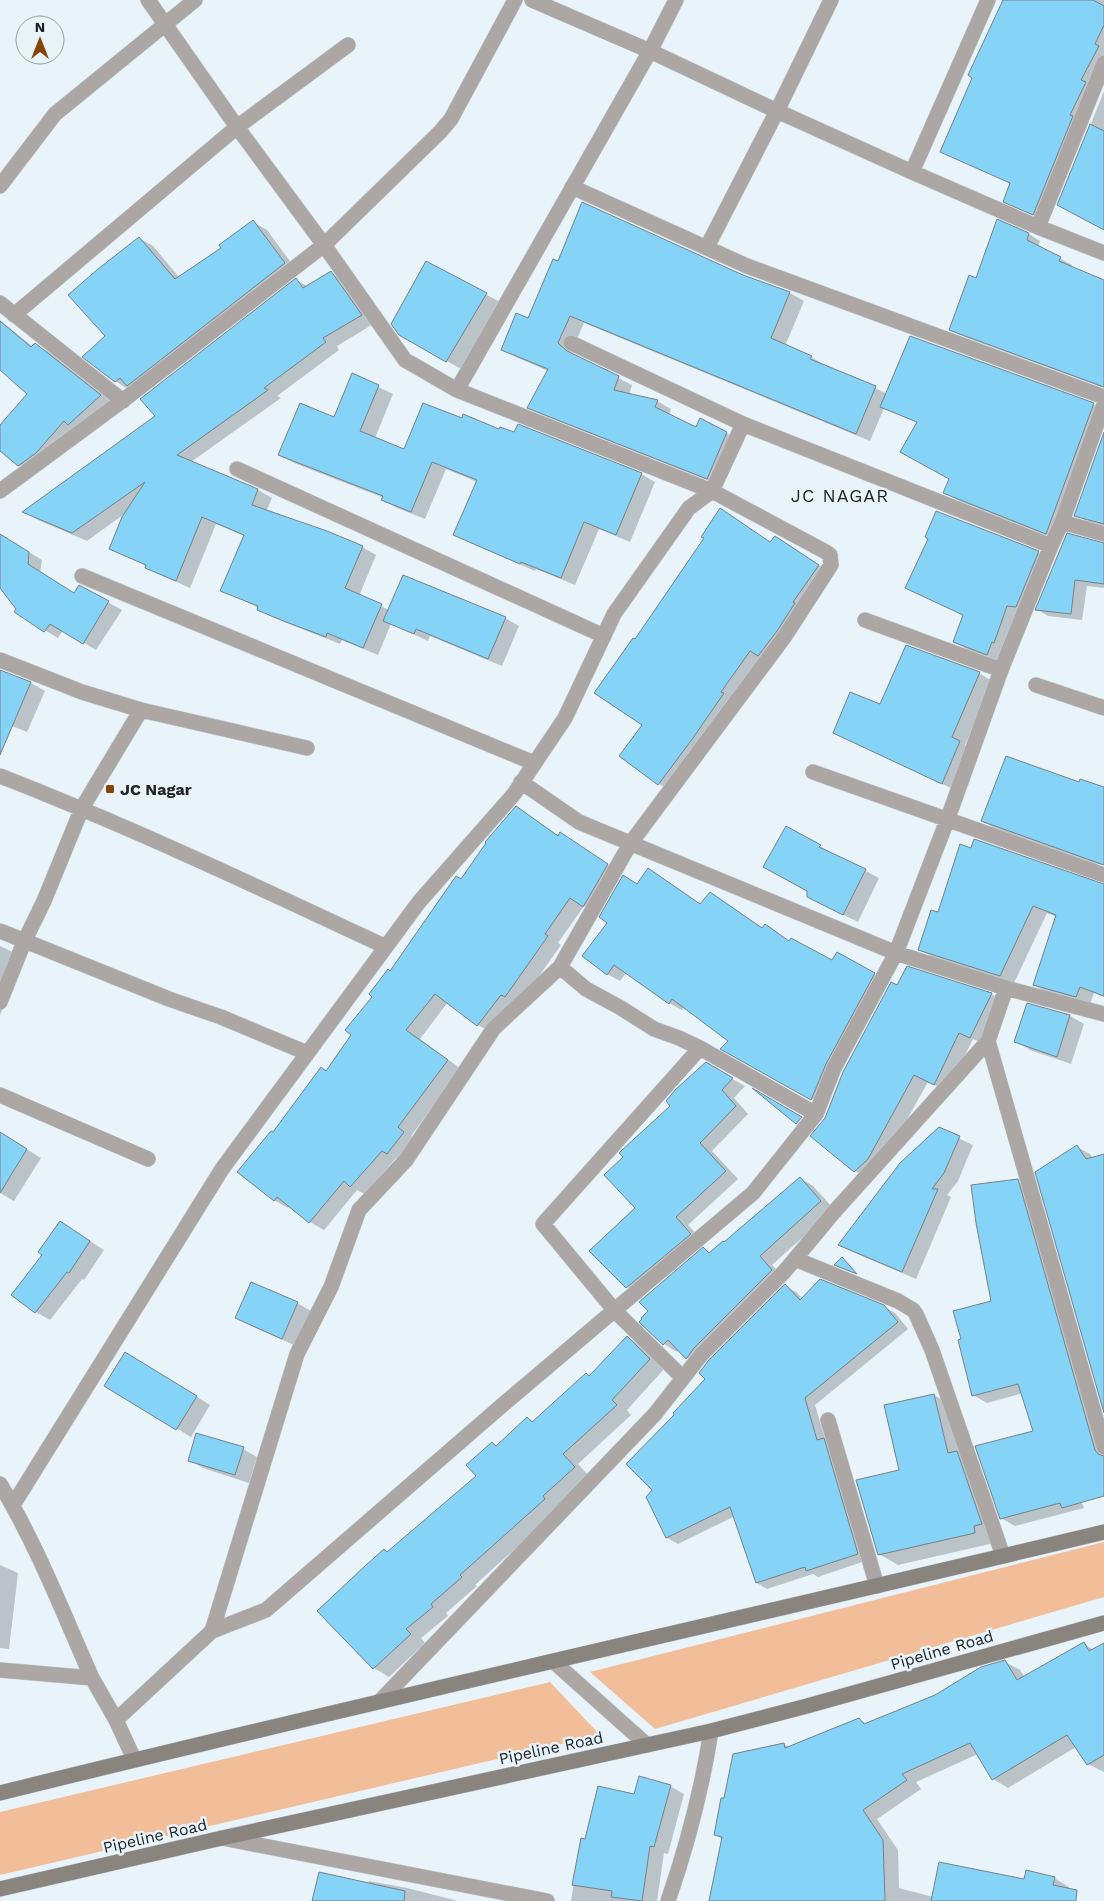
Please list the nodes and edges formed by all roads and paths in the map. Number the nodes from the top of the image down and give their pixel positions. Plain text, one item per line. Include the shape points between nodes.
1 (148, 0) edge
2 (195, 0) edge
3 (514, 0) edge
4 (532, 0) edge
5 (676, 0) edge
6 (832, 0) edge
7 (988, 0) edge
8 (164, 25) junction
9 (348, 45) dead end
10 (650, 51) junction
11 (1104, 63) edge
12 (777, 111) junction
13 (237, 127) junction
14 (912, 172) junction
15 (0, 186) edge
16 (572, 187) junction
17 (1038, 227) junction
18 (324, 245) junction
19 (707, 247) junction
20 (1104, 253) edge
21 (0, 303) edge
22 (14, 315) junction
23 (570, 343) dead end
24 (457, 390) junction
25 (1104, 397) edge
26 (123, 401) junction
27 (1104, 404) edge
28 (743, 424) junction
29 (237, 469) dead end
30 (2, 487) edge
31 (712, 491) junction
32 (1062, 522) junction
33 (1104, 534) edge
34 (1051, 546) junction
35 (82, 576) dead end
36 (865, 620) dead end
37 (604, 636) junction
38 (0, 660) edge
39 (1001, 670) junction
40 (1036, 684) dead end
41 (1104, 708) edge
42 (141, 710) junction
43 (307, 748) dead end
44 (534, 763) junction
45 (813, 772) dead end
46 (0, 776) edge
47 (521, 782) junction
48 (82, 808) junction
49 (948, 818) junction
50 (630, 844) junction
51 (1104, 875) edge
52 (0, 931) edge
53 (24, 942) junction
54 (386, 947) junction
55 (896, 952) junction
56 (560, 967) junction
57 (1006, 988) junction
58 (0, 1002) edge
59 (1104, 1014) edge
60 (988, 1041) junction
61 (700, 1048) junction
62 (307, 1053) junction
63 (0, 1095) edge
64 (816, 1114) junction
65 (148, 1159) dead end
66 (795, 1259) junction
67 (615, 1310) junction
68 (683, 1378) junction
69 (828, 1420) dead end
70 (1104, 1447) edge
71 (0, 1484) edge
72 (13, 1505) junction
73 (1104, 1532) edge
74 (1003, 1556) junction
75 (877, 1586) junction
76 (1104, 1623) edge
77 (212, 1631) junction
78 (554, 1662) junction
79 (0, 1670) edge
80 (92, 1678) junction
81 (381, 1700) junction
82 (116, 1720) junction
83 (711, 1731) junction
84 (647, 1745) junction
85 (134, 1760) junction
86 (0, 1793) edge
87 (222, 1838) junction
88 (0, 1889) edge
89 (546, 1901) edge
90 (668, 1901) edge

1 - 8 street
2 - 8 street
3 - 18 street via 440,132
4 - 10 street
5 - 10 street
6 - 12 street
7 - 14 street
8 - 13 street
8 - 15 street via 55,114
9 - 13 street
10 - 12 street
10 - 16 street
11 - 17 street
12 - 14 street
12 - 19 street
13 - 18 street
13 - 22 street
14 - 17 street
16 - 19 street
16 - 24 street
17 - 20 street
18 - 24 street via 404,360
18 - 26 street
19 - 25 street via 748,266
21 - 22 street
22 - 26 street
23 - 28 street
24 - 31 street
26 - 30 street
27 - 32 street
28 - 31 street
28 - 34 street
29 - 37 street
31 - 37 street via 689,508 614,614
31 - 50 street via 826,552 830,555 831,565 785,636
32 - 33 street
32 - 34 street
34 - 39 street
35 - 44 street
36 - 39 street
37 - 44 street via 565,718
38 - 42 street via 82,692
39 - 49 street
40 - 41 street
42 - 43 street
42 - 48 street
44 - 47 street
45 - 49 street
46 - 48 street
47 - 50 street via 579,822
47 - 54 street via 419,902
48 - 53 street
48 - 54 street
49 - 51 street
49 - 55 street
50 - 55 street
50 - 56 street
52 - 53 street
53 - 58 street
53 - 62 street
54 - 62 street
55 - 57 street
55 - 64 street via 834,1068
56 - 61 street via 586,989 654,1029
56 - 77 street via 494,1028 406,1160 359,1210 330,1287 297,1354
57 - 59 street
57 - 60 street
60 - 66 street
60 - 70 street
61 - 64 street
61 - 67 street via 543,1224
62 - 72 street via 222,1169
63 - 65 street
64 - 67 street via 753,1194
66 - 68 street via 702,1354
66 - 74 street via 898,1301 916,1314 932,1350
67 - 68 street
67 - 77 street via 266,1610
68 - 81 street via 656,1414
69 - 75 street
71 - 72 street
72 - 80 street
73 - 74 main road
74 - 75 main road
75 - 78 main road
76 - 83 main road, Pipeline Road
77 - 82 street
78 - 81 main road
78 - 84 street
79 - 80 street
80 - 82 street
81 - 85 main road
82 - 85 street
83 - 84 main road, Pipeline Road
83 - 90 street via 704,1776
84 - 87 main road, Pipeline Road
85 - 86 main road
87 - 88 main road, Pipeline Road
87 - 89 street

